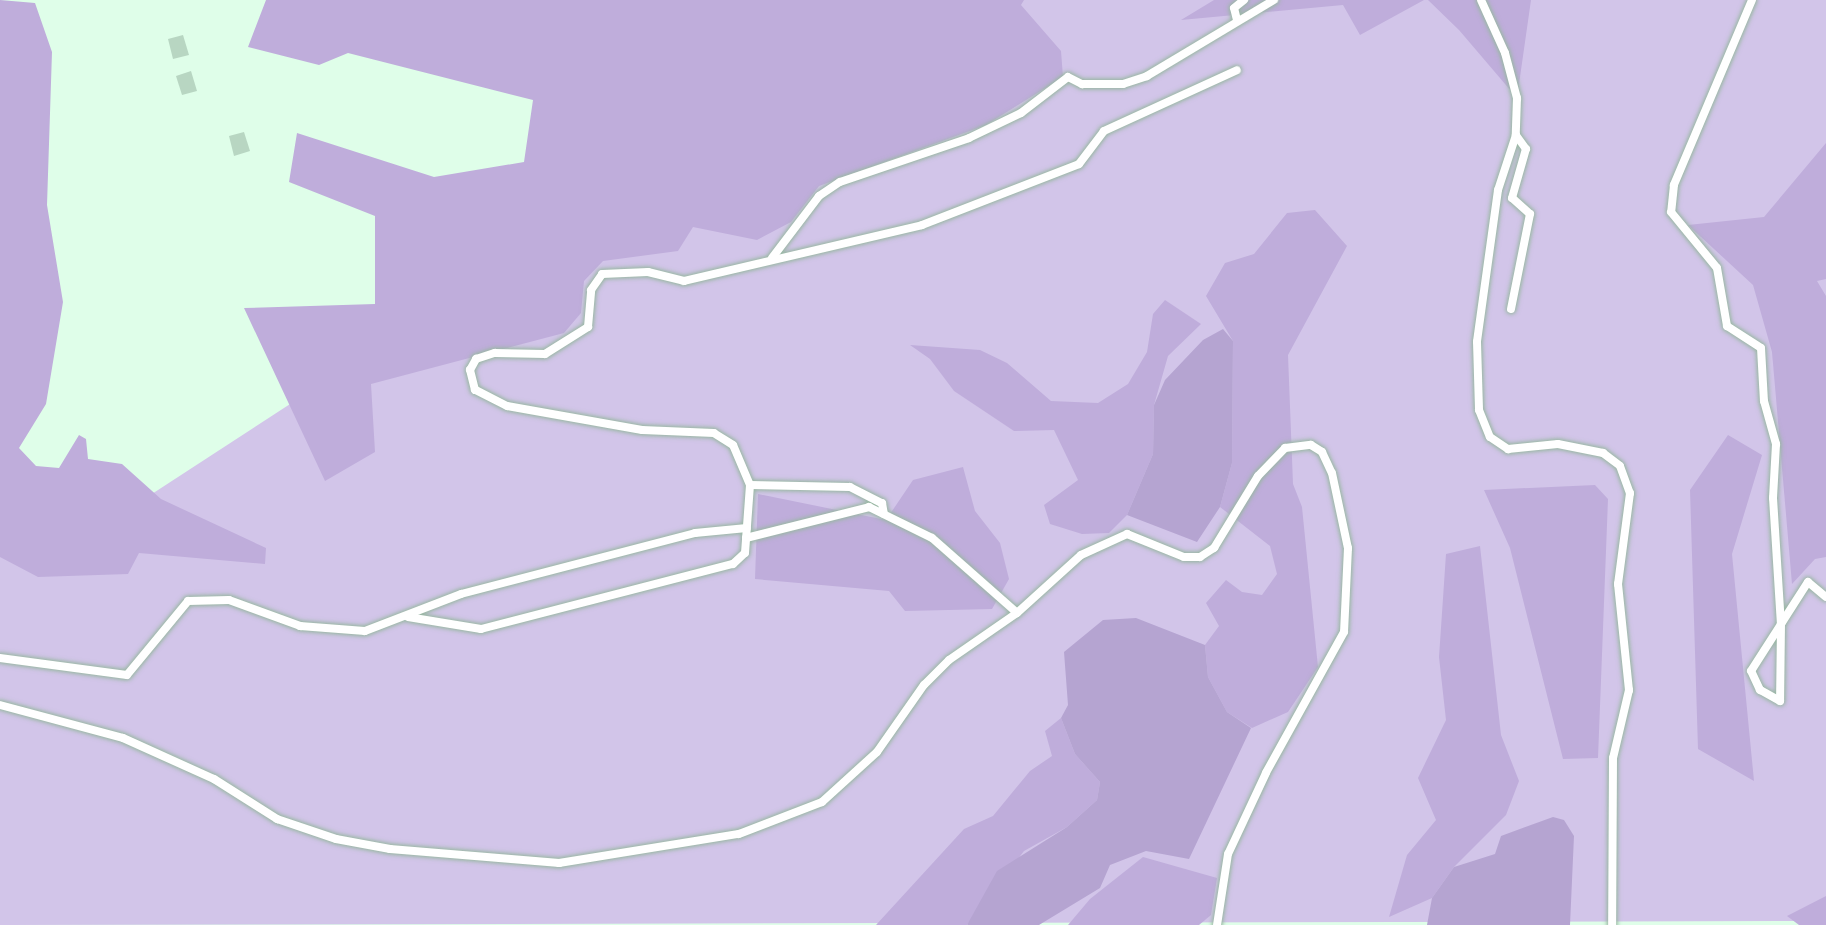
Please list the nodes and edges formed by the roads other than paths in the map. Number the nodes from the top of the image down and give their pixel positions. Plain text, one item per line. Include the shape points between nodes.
1 (1244, 0) edge
2 (1274, 0) edge
3 (1481, 0) edge
4 (1752, 0) edge
5 (1237, 20) junction
6 (1237, 70) dead end
7 (1516, 135) junction
8 (772, 258) junction
9 (1511, 309) dead end
10 (750, 485) junction
11 (884, 514) junction
12 (747, 528) junction
13 (746, 538) junction
14 (1826, 597) edge
15 (1017, 613) junction
16 (408, 617) junction
17 (1781, 624) junction
18 (0, 658) edge
19 (0, 705) edge
20 (1217, 925) edge
21 (1612, 925) edge

1 - 5 lane via 1234,8
2 - 5 lane
3 - 7 lane via 1508,64 1517,98
4 - 17 lane via 1674,185 1671,212 1717,268 1727,326 1761,348 1764,401 1776,444 1773,498
5 - 8 lane via 1147,76 1123,84 1082,84 1068,77 1021,113 969,138 840,182 819,196
6 - 8 lane via 1104,131 1079,164 978,207 922,225
7 - 9 lane via 1526,148 1512,198 1530,214
7 - 21 lane via 1498,190 1477,342 1479,410 1490,437 1508,449 1558,444 1603,453 1620,466 1630,493 1618,584 1629,690 1612,758
8 - 10 lane via 684,280 648,272 602,274 591,290 588,327 564,345 544,354 495,353 476,359 470,370 474,390 507,406 642,430 714,433 733,445
10 - 11 lane via 850,487 882,502
10 - 12 lane
11 - 13 lane via 869,507
11 - 15 lane via 932,538
12 - 13 lane
12 - 16 lane via 695,533 495,585
13 - 16 lane via 745,553 733,564 480,629
14 - 17 lane via 1808,582
15 - 19 lane via 975,638 933,677 877,752 822,802 739,834 559,863 336,839 277,819 214,779 123,738
15 - 20 lane via 1049,579 1104,541 1127,534 1184,557 1200,557 1214,549 1258,476 1285,448 1311,445 1322,452 1332,472 1348,548 1344,632 1266,773 1228,854
16 - 18 lane via 365,631 333,632 204,597 188,601 127,675
17 - 17 lane via 1781,635 1780,701 1760,690 1751,671

